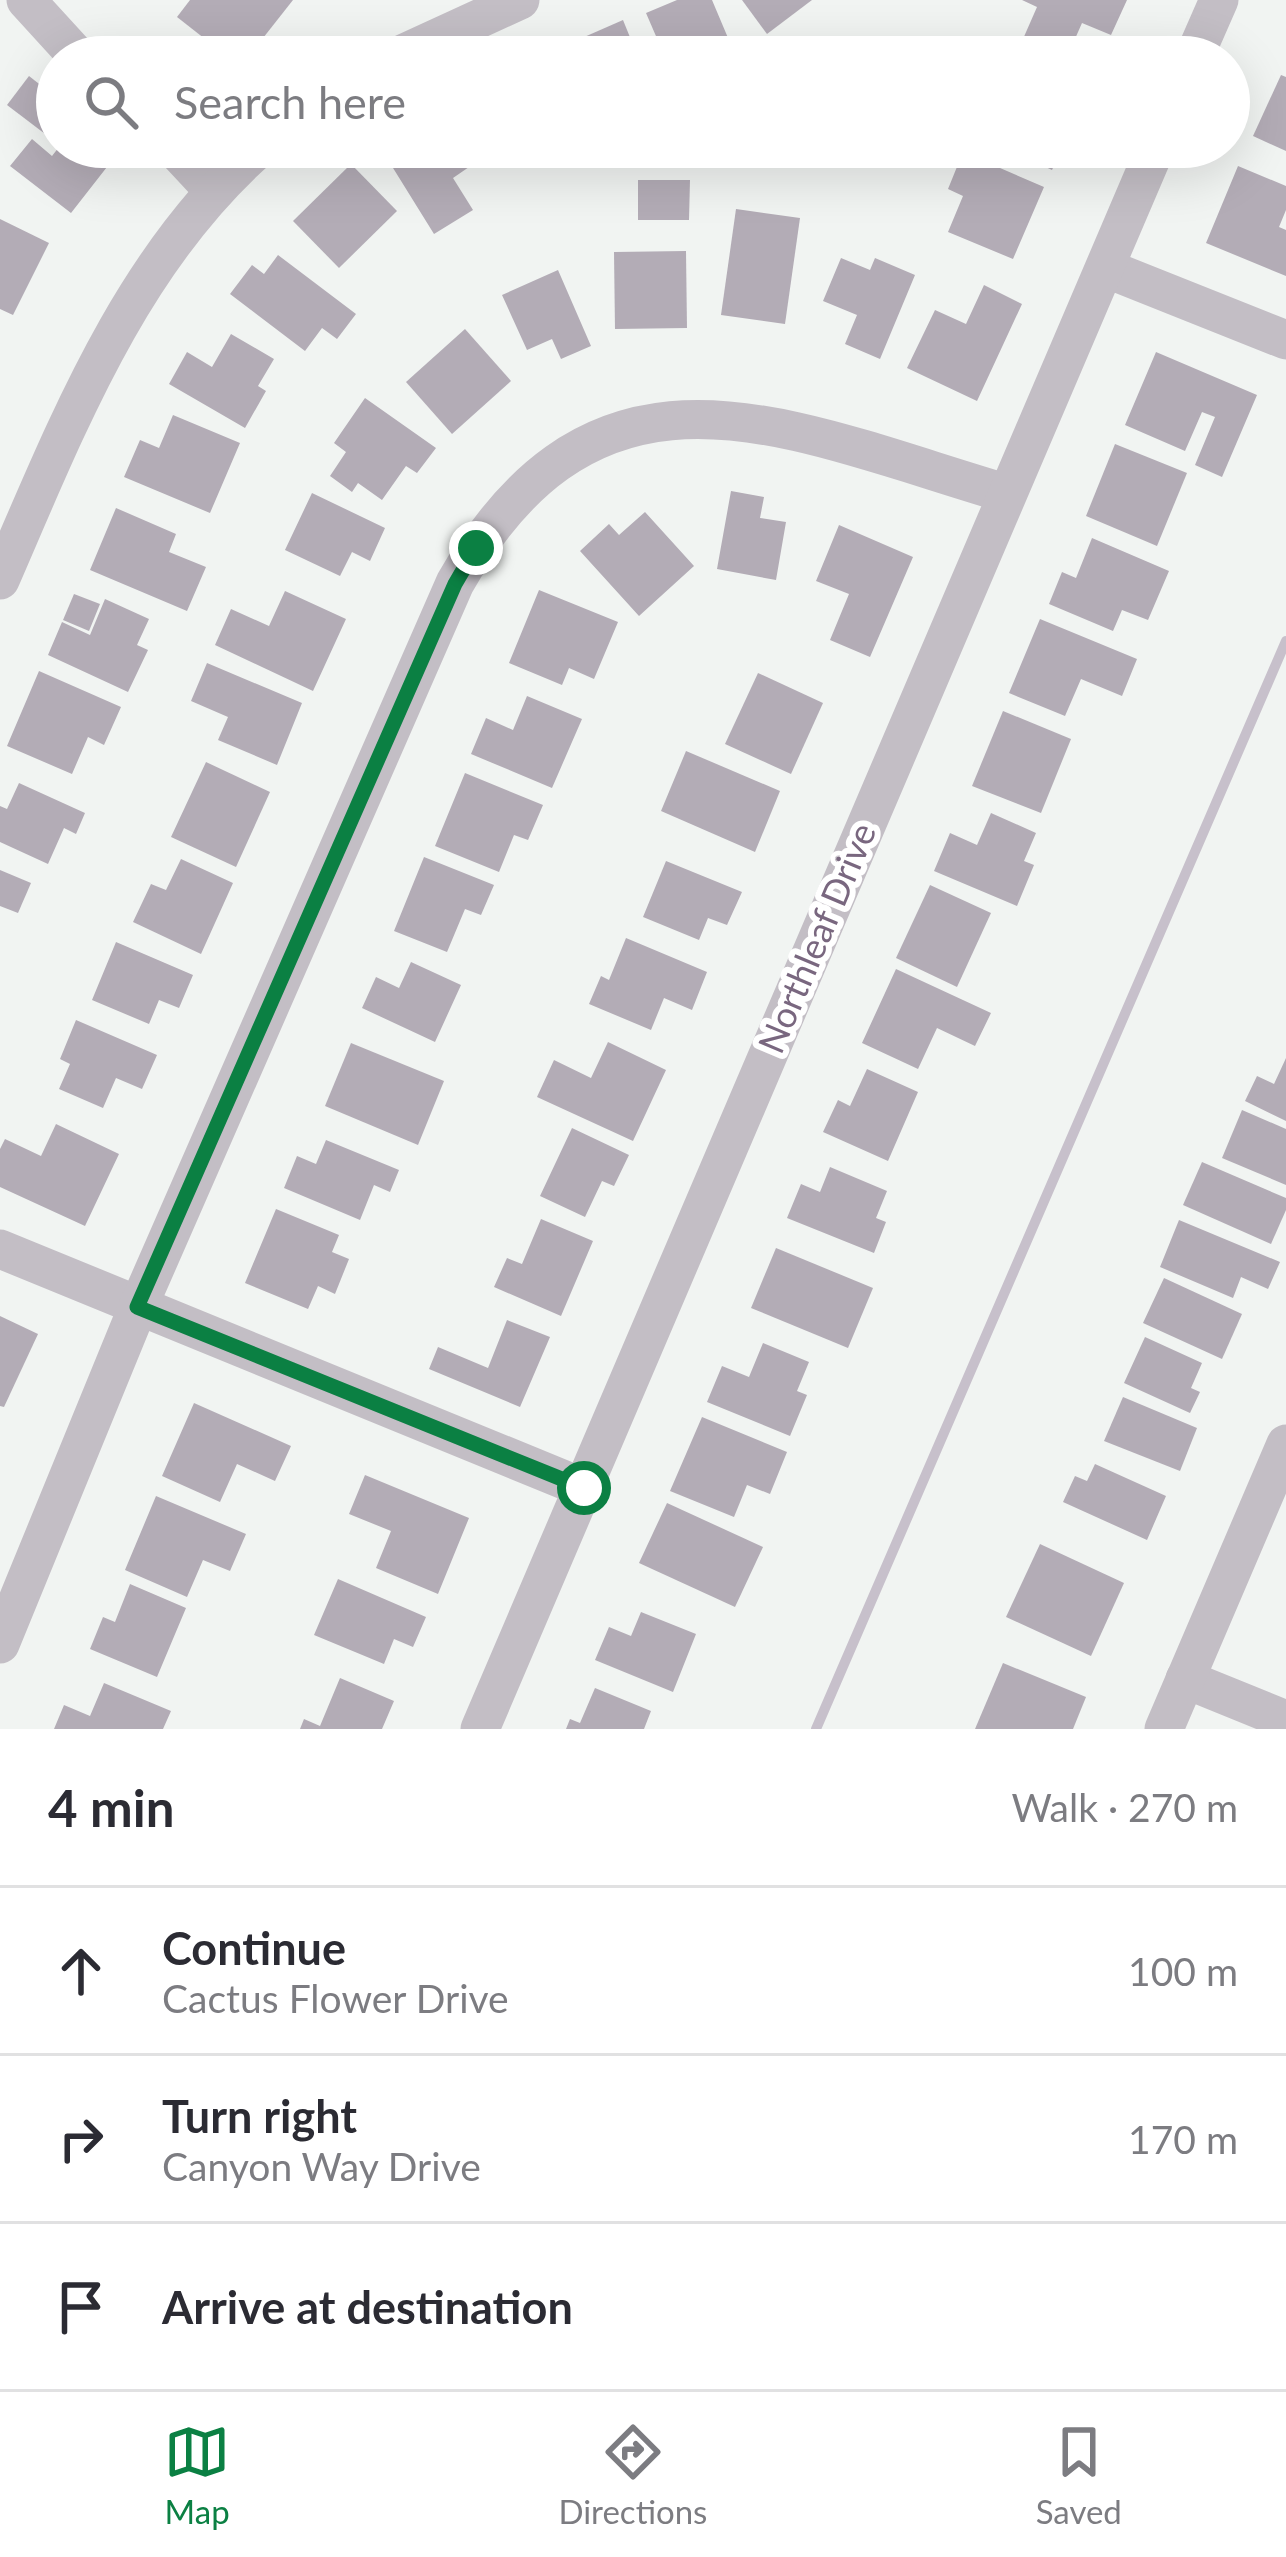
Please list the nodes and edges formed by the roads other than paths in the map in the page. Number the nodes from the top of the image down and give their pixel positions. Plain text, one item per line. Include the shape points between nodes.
1 (26, 0) edge
2 (520, 0) edge
3 (1219, 0) edge
4 (59, 36) edge
5 (442, 36) edge
6 (1203, 36) edge
7 (192, 168) edge
8 (238, 168) edge
9 (1147, 168) edge
10 (214, 191) junction
11 (1105, 268) junction
12 (1286, 340) edge
13 (1005, 493) junction
14 (0, 580) edge
15 (0, 1249) edge
16 (137, 1307) junction
17 (1286, 1444) edge
18 (584, 1488) junction
19 (0, 1644) edge
20 (1185, 1678) junction
21 (1286, 1720) edge
22 (480, 1729) edge
23 (1164, 1729) edge

1 - 4 street
2 - 5 street
3 - 6 street
7 - 10 street
8 - 10 street
9 - 11 street, Northleaf Drive
10 - 14 street via 146,278 107,346
11 - 12 street
11 - 13 street, Northleaf Drive
13 - 16 street via 744,420 628,428 557,459 499,516 455,584
13 - 18 street, Northleaf Drive
15 - 16 street
16 - 18 street
16 - 19 street
17 - 20 street
18 - 22 street, Northleaf Drive
20 - 21 street
20 - 23 street

